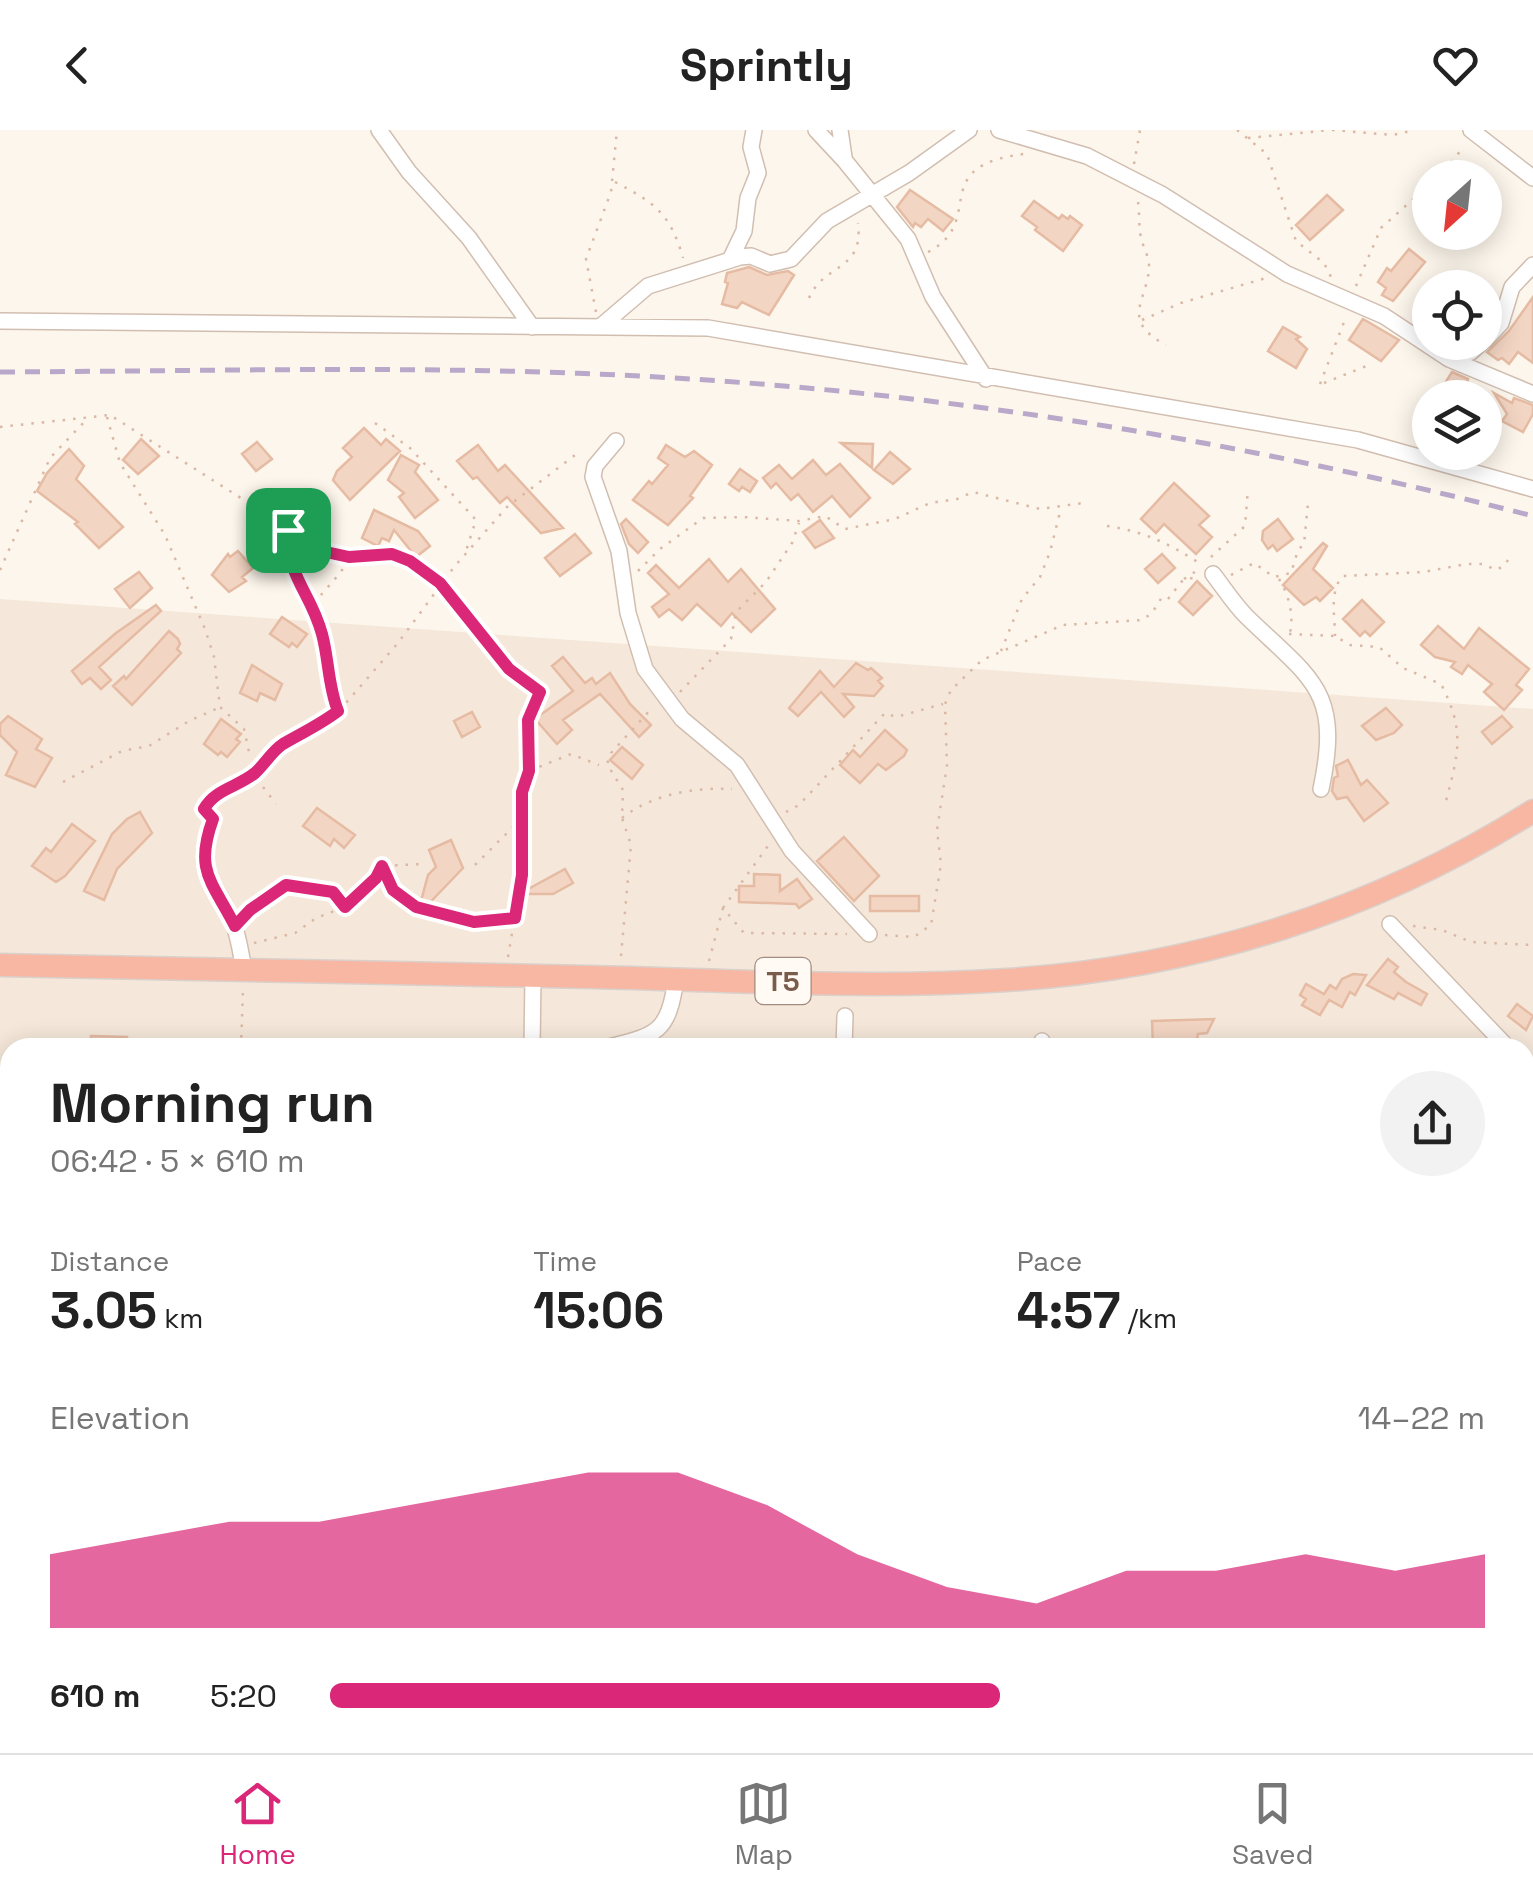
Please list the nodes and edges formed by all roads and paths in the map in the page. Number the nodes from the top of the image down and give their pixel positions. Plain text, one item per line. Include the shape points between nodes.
1 (380, 130) edge
2 (617, 130) edge
3 (754, 130) edge
4 (816, 130) edge
5 (840, 130) edge
6 (968, 130) edge
7 (999, 130) edge
8 (1140, 130) edge
9 (1237, 130) edge
10 (1331, 130) edge
11 (1415, 130) edge
12 (1473, 132) edge
13 (1247, 138) junction
14 (1065, 147) junction
15 (1451, 160) edge
16 (845, 161) junction
17 (1533, 178) edge
18 (1136, 181) junction
19 (613, 182) junction
20 (873, 196) junction
21 (1412, 200) edge
22 (856, 207) junction
23 (917, 258) junction
24 (730, 260) junction
25 (1533, 265) edge
26 (1288, 274) junction
27 (688, 276) junction
28 (809, 298) dead end
29 (1345, 298) junction
30 (0, 320) edge
31 (1502, 320) edge
32 (1140, 321) junction
33 (532, 326) junction
34 (600, 327) junction
35 (1412, 335) edge
36 (1166, 345) dead end
37 (1451, 360) edge
38 (1369, 365) dead end
39 (986, 378) junction
40 (1533, 394) edge
41 (106, 416) junction
42 (88, 418) junction
43 (375, 423) dead end
44 (0, 427) edge
45 (616, 441) dead end
46 (578, 452) dead end
47 (1248, 488) dead end
48 (1533, 489) edge
49 (1083, 502) dead end
50 (1308, 502) dead end
51 (1061, 506) junction
52 (799, 521) junction
53 (1107, 526) dead end
54 (288, 530) junction
55 (465, 553) junction
56 (1510, 556) dead end
57 (349, 557) junction
58 (0, 570) edge
59 (1208, 570) junction
60 (1278, 578) junction
61 (1182, 580) junction
62 (440, 583) junction
63 (622, 583) junction
64 (1164, 594) dead end
65 (1168, 600) dead end
66 (312, 606) junction
67 (1289, 634) junction
68 (1266, 635) junction
69 (1335, 636) junction
70 (1001, 652) junction
71 (666, 700) junction
72 (944, 704) junction
73 (220, 708) junction
74 (338, 711) junction
75 (599, 765) dead end
76 (529, 771) junction
77 (254, 774) junction
78 (62, 782) dead end
79 (1320, 788) dead end
80 (754, 790) junction
81 (1446, 801) dead end
82 (276, 804) dead end
83 (1533, 811) edge
84 (522, 818) junction
85 (622, 818) junction
86 (775, 824) junction
87 (423, 864) dead end
88 (475, 865) dead end
89 (382, 866) junction
90 (345, 907) junction
91 (722, 908) junction
92 (515, 918) junction
93 (1390, 924) joint
94 (235, 926) junction
95 (869, 934) junction
96 (238, 944) junction
97 (1533, 945) edge
98 (0, 965) edge
99 (244, 970) junction
100 (505, 976) junction
101 (533, 976) junction
102 (618, 978) junction
103 (676, 979) junction
104 (704, 980) junction
105 (846, 1016) dead end
106 (241, 1038) edge
107 (532, 1038) edge
108 (631, 1038) edge
109 (845, 1038) edge
110 (1498, 1038) edge

1 - 33 street
2 - 19 path
3 - 24 street via 758,173
4 - 16 street
5 - 16 street
6 - 20 street
7 - 14 street
8 - 18 path
9 - 13 path
10 - 11 path
10 - 13 path
12 - 15 path
12 - 17 street
13 - 29 path via 1267,154 1296,241 1324,264
14 - 18 street
14 - 23 path via 978,166 963,183 952,230
16 - 20 street
18 - 26 street
18 - 32 path via 1149,266
19 - 27 path via 661,210 673,226
19 - 34 path via 586,260
20 - 22 street
20 - 23 street
21 - 29 path via 1382,228
22 - 24 street via 816,230 791,259
22 - 28 path via 857,251 824,276
23 - 39 street via 933,297
24 - 27 street
25 - 31 street via 1512,287
26 - 29 street
26 - 32 path
27 - 34 street via 648,286
29 - 35 street
29 - 38 path via 1320,384
30 - 33 street
32 - 36 path
33 - 34 street
34 - 39 street via 708,328
37 - 40 street
39 - 48 street via 1358,440
41 - 42 path
41 - 54 path
41 - 73 path via 120,463 178,562 205,629
42 - 44 path
42 - 58 path via 50,458
43 - 55 path via 410,448 476,520
45 - 63 street via 593,477 619,552
46 - 55 path via 507,506
47 - 59 path via 1245,526
49 - 51 path
50 - 60 path via 1304,544 1291,573
51 - 52 path via 1040,509 973,492 844,530 825,516
51 - 70 path via 1040,578 1022,599
52 - 63 path via 703,518
52 - 71 path via 775,569 736,612 731,639
53 - 59 path via 1142,532
54 - 57 path
54 - 66 path via 290,566
55 - 62 path
56 - 69 path via 1496,570 1466,564 1343,576 1334,591
57 - 62 path via 392,554
57 - 66 path
59 - 60 path via 1223,580 1254,562
59 - 61 path
59 - 61 path
59 - 68 street
60 - 67 path via 1293,618
61 - 65 path
62 - 74 path
62 - 76 path via 509,669 540,692 528,720
63 - 71 street via 645,669
64 - 70 path via 1142,620 1063,625
66 - 74 path
67 - 68 path
67 - 69 path
68 - 79 street via 1314,681 1330,748
69 - 81 path via 1378,648 1402,668 1440,684 1457,718 1460,749
70 - 72 path via 982,660
71 - 80 street via 737,765
71 - 85 path via 610,752 607,764 623,790
72 - 86 path via 896,717 885,713
72 - 95 path via 948,765 936,830 941,864 931,925 914,937
73 - 77 path via 244,729
73 - 78 path
74 - 77 path via 281,745
75 - 76 path via 570,754
76 - 84 path
77 - 82 path
77 - 94 street via 204,809 213,819 202,848 206,874
80 - 85 path via 699,788
80 - 86 street
83 - 104 highway, T5 via 1355,904 1140,964 988,981
84 - 88 path
84 - 92 path
85 - 102 path via 631,845
86 - 91 path via 756,866
86 - 95 street via 808,871
87 - 89 path
89 - 90 path
89 - 92 path via 393,890 416,907 474,922
90 - 94 path via 333,892 286,885
90 - 96 path via 295,933
91 - 95 path via 744,933
91 - 104 path
92 - 100 path
93 - 97 path via 1442,930 1472,942
93 - 110 street
94 - 96 street
96 - 99 street
98 - 99 highway, T5
99 - 100 highway, T5
99 - 106 path
100 - 101 highway, T5
101 - 102 highway, T5
101 - 107 street
102 - 103 highway, T5
103 - 104 highway, T5
103 - 108 street via 662,1026
105 - 109 street

